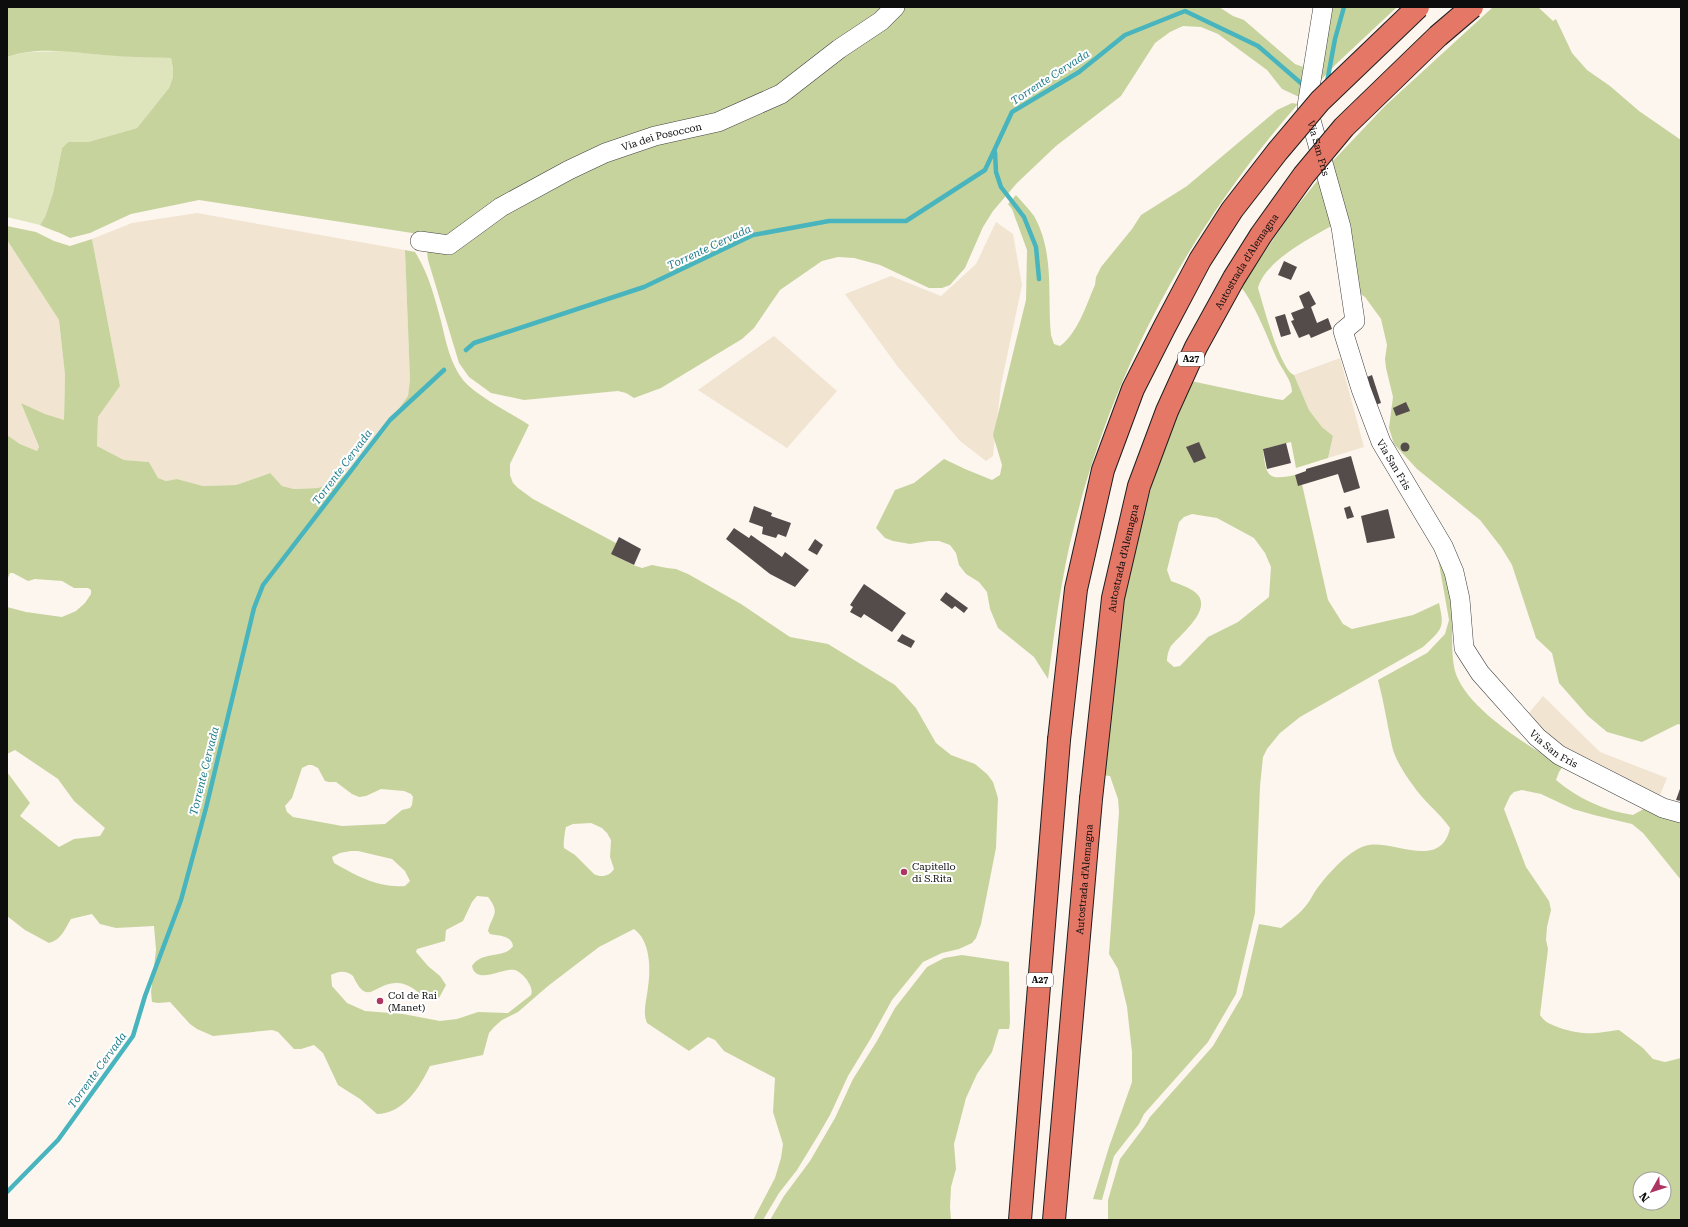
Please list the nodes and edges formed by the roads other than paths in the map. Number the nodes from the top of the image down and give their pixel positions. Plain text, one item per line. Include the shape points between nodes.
1 (895, 7) edge
2 (1323, 7) edge
3 (1418, 7) edge
4 (1472, 7) edge
5 (420, 241) dead end
6 (1681, 813) edge
7 (1020, 1220) edge
8 (1054, 1220) edge

1 - 5 street, Via dei Posoccon via 881,21 839,49 781,94 718,122 655,136 605,153 501,207 448,245
2 - 6 street, Via San Fris via 1306,106 1341,227 1355,321 1343,331 1381,442 1443,546 1454,572 1460,599 1464,648 1480,673 1537,737 1559,755 1663,808
3 - 7 highway, A27, bridge via 1320,101 1232,210 1200,260 1137,382 1103,470 1076,589 1059,740
4 - 8 highway, Autostrada d'Alemagna / A27, bridge via 1438,36 1344,127 1304,175 1261,235 1196,347 1167,411 1137,494 1113,598 1091,799

